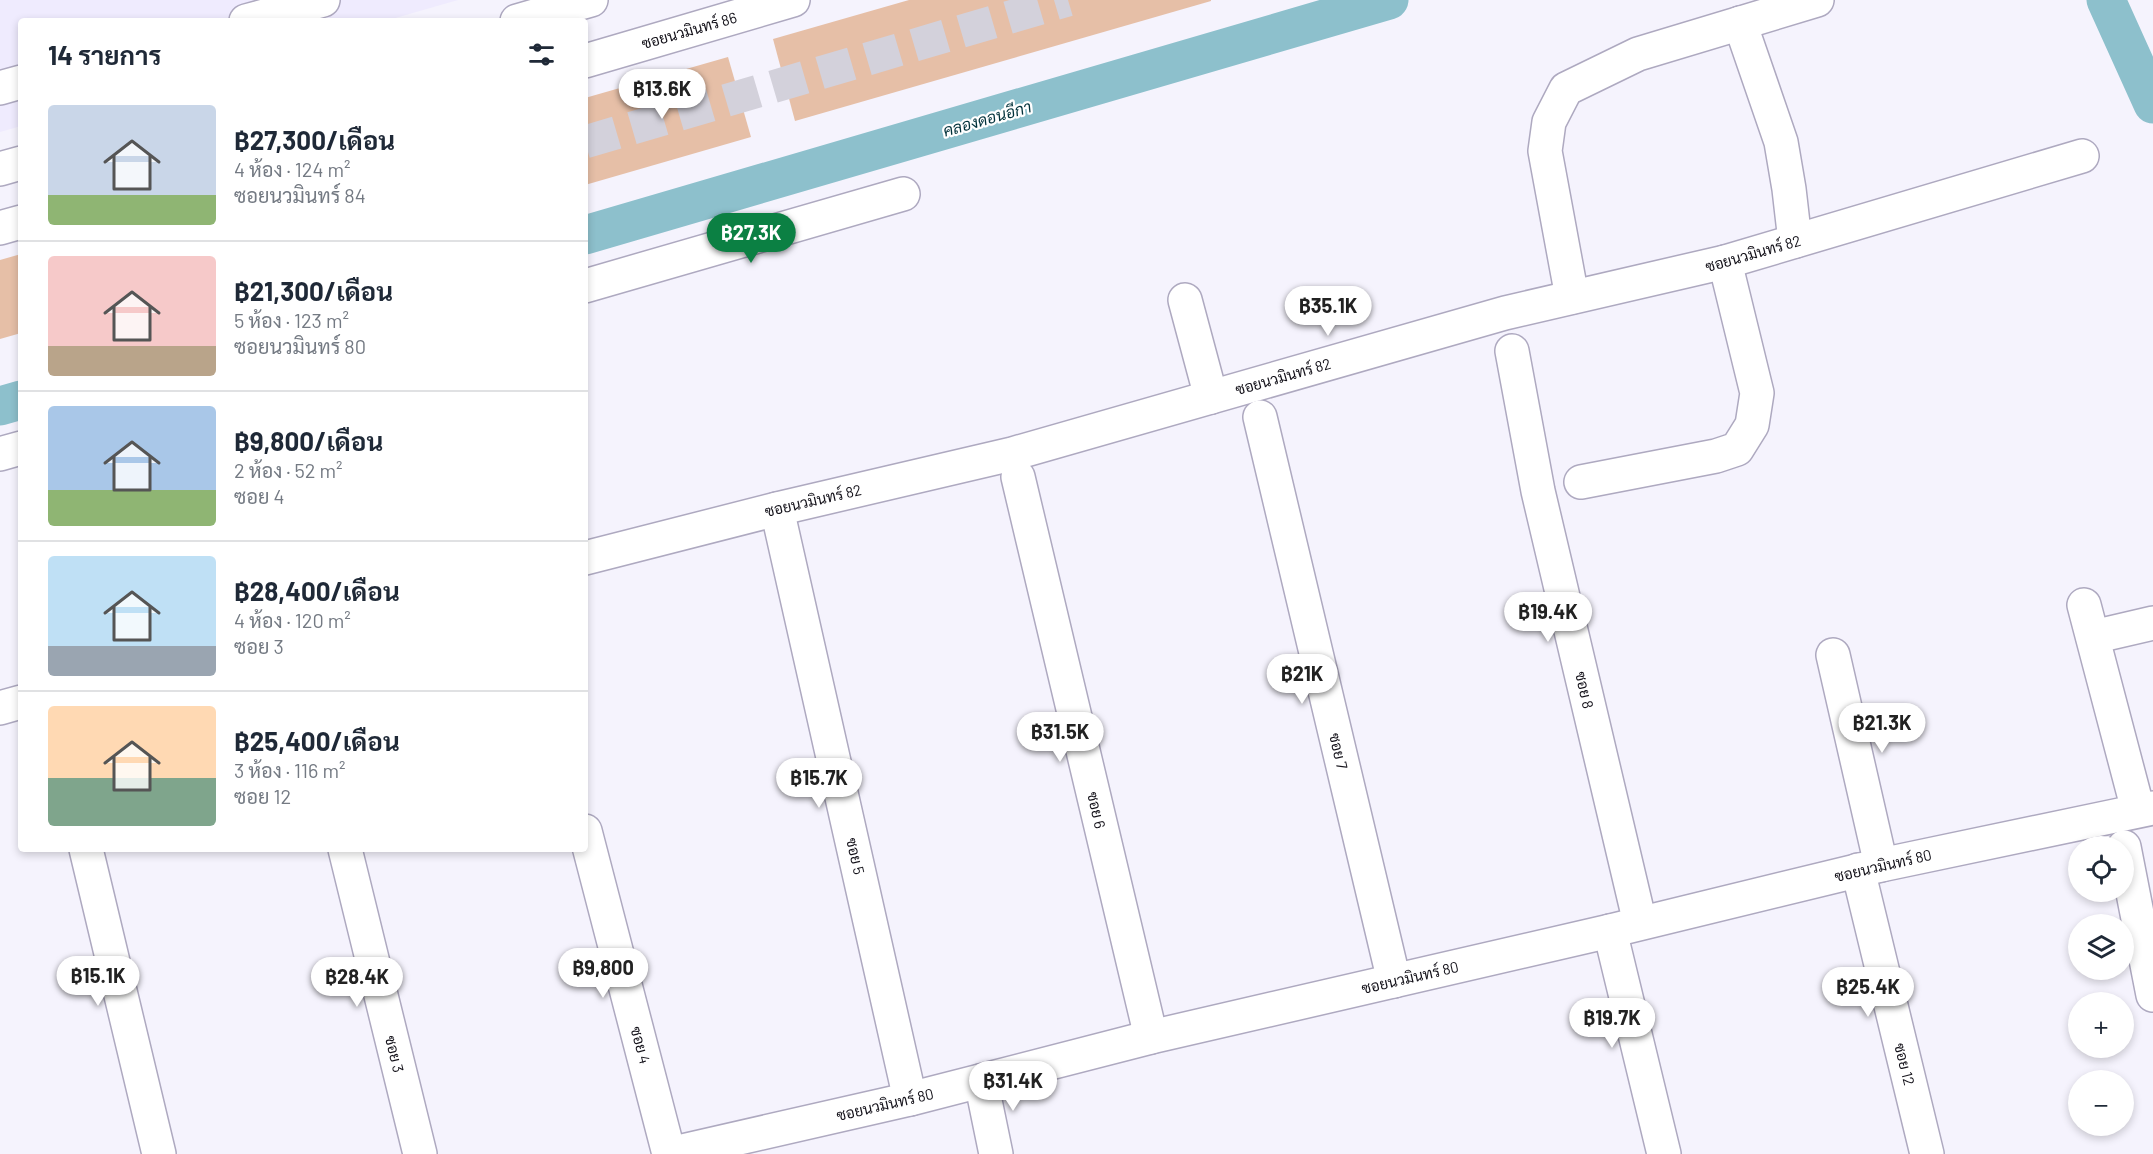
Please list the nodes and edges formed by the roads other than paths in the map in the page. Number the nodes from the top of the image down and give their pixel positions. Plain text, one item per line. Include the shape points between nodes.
1 (323, 0) edge
2 (591, 0) edge
3 (793, 0) edge
4 (1817, 0) edge
5 (257, 18) edge
6 (528, 18) edge
7 (1740, 23) junction
8 (588, 59) edge
9 (18, 83) edge
10 (0, 88) edge
11 (2082, 156) dead end
12 (18, 164) edge
13 (0, 169) edge
14 (903, 194) dead end
15 (18, 223) edge
16 (0, 228) edge
17 (1795, 241) junction
18 (1725, 262) junction
19 (588, 285) edge
20 (1572, 297) junction
21 (1185, 300) dead end
22 (1512, 351) dead end
23 (1211, 397) junction
24 (1260, 417) dead end
25 (18, 449) edge
26 (0, 454) edge
27 (1018, 477) dead end
28 (1581, 482) dead end
29 (777, 508) junction
30 (588, 557) edge
31 (2084, 605) dead end
32 (2153, 623) edge
33 (2093, 637) junction
34 (1833, 655) dead end
35 (18, 703) edge
36 (0, 708) edge
37 (2136, 811) edge
38 (2127, 836) edge
39 (588, 843) edge
40 (87, 852) edge
41 (346, 852) edge
42 (1870, 867) junction
43 (2134, 889) edge
44 (1625, 927) junction
45 (2149, 954) edge
46 (1394, 981) junction
47 (2153, 995) edge
48 (1151, 1037) junction
49 (981, 1081) junction
50 (910, 1099) junction
51 (783, 1141) edge
52 (159, 1154) edge
53 (420, 1154) edge
54 (669, 1154) edge
55 (996, 1154) edge
56 (1664, 1154) edge
57 (1927, 1154) edge

1 - 5 street
2 - 6 street
3 - 8 street, ซอยนวมินทร์ 86
4 - 7 street
7 - 17 street via 1781,142
7 - 20 street via 1638,54 1566,89 1548,122 1545,151
9 - 10 street
11 - 17 street, ซอยนวมินทร์ 82
12 - 13 street
14 - 19 street
15 - 16 street
17 - 18 street, ซอยนวมินทร์ 82
18 - 20 street, ซอยนวมินทร์ 82
18 - 28 street via 1757,393 1752,425 1737,450
20 - 23 street, ซอยนวมินทร์ 82
21 - 23 street
22 - 44 street, ซอย 8
23 - 29 street, ซอยนวมินทร์ 82 via 1012,454
24 - 46 street, ซอย 7
25 - 26 street
27 - 48 street, ซอย 6
29 - 30 street, ซอยนวมินทร์ 82
29 - 50 street, ซอย 5
31 - 33 street
32 - 33 street
33 - 37 street
34 - 42 street, ซอย 12
35 - 36 street
37 - 38 street
37 - 42 street, ซอยนวมินทร์ 80
39 - 54 street, ซอย 4
40 - 52 street
41 - 53 street, ซอย 3
42 - 44 street, ซอยนวมินทร์ 80
42 - 57 street, ซอย 12
43 - 45 street
44 - 46 street, ซอยนวมินทร์ 80
44 - 56 street, ซอย 8
45 - 47 street
46 - 48 street, ซอยนวมินทร์ 80
48 - 49 street, ซอยนวมินทร์ 80
49 - 50 street, ซอยนวมินทร์ 80
49 - 55 street
50 - 51 street, ซอยนวมินทร์ 80
51 - 54 street, ซอยนวมินทร์ 80

